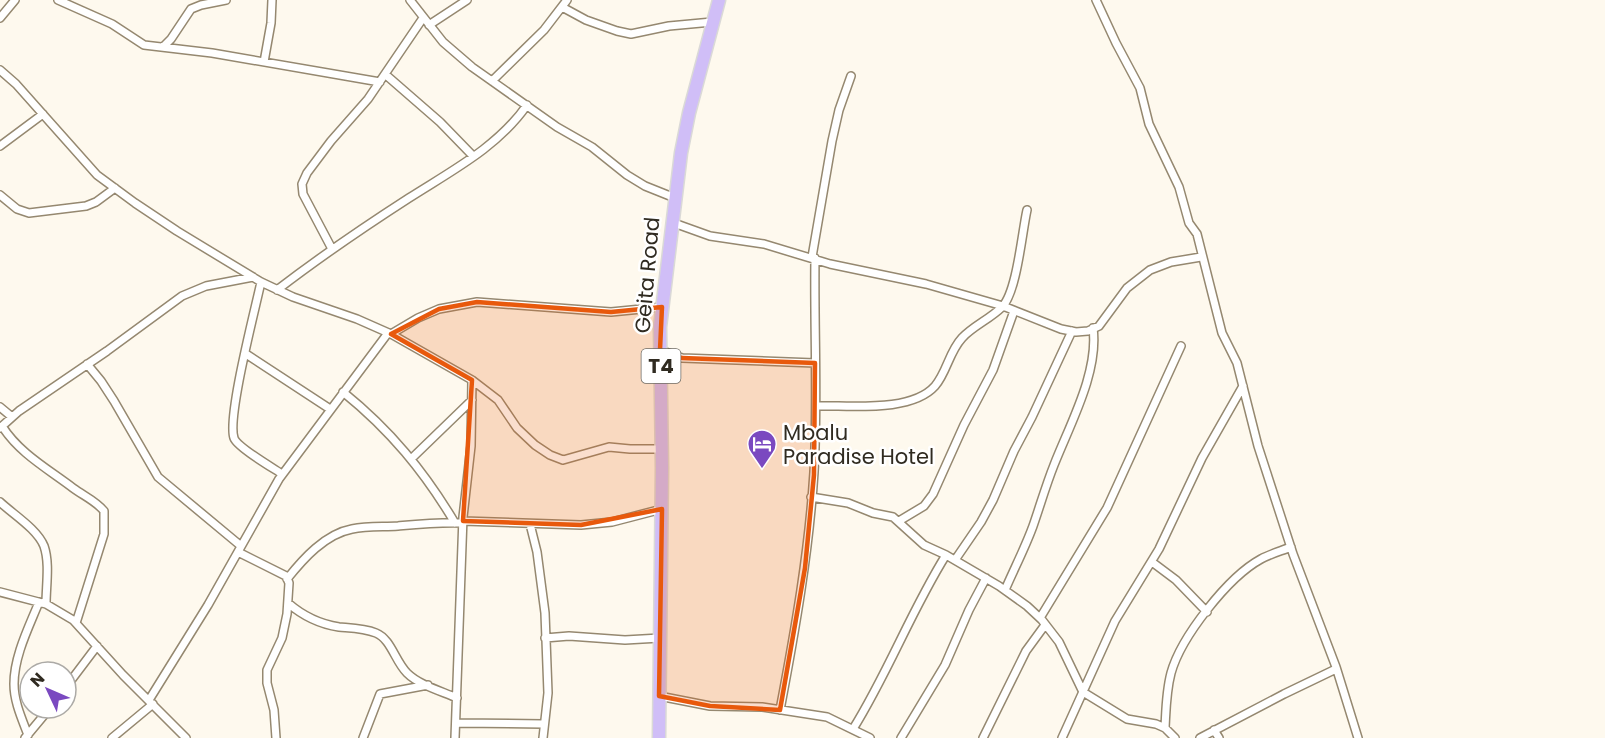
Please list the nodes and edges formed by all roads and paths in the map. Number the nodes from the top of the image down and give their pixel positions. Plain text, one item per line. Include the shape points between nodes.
1 (15, 0) edge
2 (58, 0) edge
3 (226, 0) edge
4 (272, 0) edge
5 (410, 0) edge
6 (468, 0) edge
7 (719, 0) edge
8 (1096, 0) edge
9 (203, 2) edge
10 (563, 3) edge
11 (0, 18) edge
12 (423, 18) junction
13 (712, 22) junction
14 (429, 25) junction
15 (163, 47) junction
16 (264, 62) junction
17 (0, 70) edge
18 (386, 75) junction
19 (851, 76) dead end
20 (492, 81) junction
21 (380, 82) junction
22 (527, 105) junction
23 (43, 114) junction
24 (0, 146) edge
25 (473, 156) junction
26 (115, 188) junction
27 (0, 195) edge
28 (675, 198) junction
29 (1027, 210) dead end
30 (671, 222) junction
31 (332, 249) junction
32 (1202, 256) junction
33 (813, 257) junction
34 (253, 277) junction
35 (261, 282) junction
36 (277, 290) junction
37 (1003, 306) junction
38 (662, 308) junction
39 (1014, 311) junction
40 (1093, 328) junction
41 (1072, 331) junction
42 (389, 334) junction
43 (1181, 346) dead end
44 (660, 350) junction
45 (246, 354) junction
46 (815, 363) junction
47 (87, 364) junction
48 (472, 380) junction
49 (1243, 386) junction
50 (343, 392) junction
51 (472, 400) junction
52 (816, 406) junction
53 (0, 407) edge
54 (330, 409) junction
55 (12, 417) junction
56 (1, 427) edge
57 (662, 449) junction
58 (411, 459) junction
59 (282, 474) junction
60 (811, 497) junction
61 (0, 502) edge
62 (662, 509) junction
63 (899, 521) junction
64 (460, 522) junction
65 (530, 524) junction
66 (1291, 547) junction
67 (239, 549) junction
68 (945, 555) junction
69 (954, 560) junction
70 (1152, 562) junction
71 (986, 578) junction
72 (287, 579) junction
73 (1005, 590) junction
74 (0, 592) edge
75 (42, 603) junction
76 (288, 603) junction
77 (1207, 612) junction
78 (1040, 618) junction
79 (76, 623) junction
80 (1045, 625) junction
81 (544, 638) junction
82 (660, 638) junction
83 (97, 646) junction
84 (1336, 669) junction
85 (78, 671) edge
86 (428, 685) junction
87 (1083, 692) junction
88 (659, 696) junction
89 (457, 698) junction
90 (151, 702) junction
91 (780, 710) junction
92 (40, 720) edge
93 (456, 723) junction
94 (543, 724) junction
95 (1165, 728) junction
96 (853, 729) junction
97 (1214, 730) junction
98 (27, 736) edge
99 (112, 738) edge
100 (186, 738) edge
101 (276, 738) edge
102 (363, 738) edge
103 (455, 738) edge
104 (543, 738) edge
105 (659, 738) edge
106 (870, 738) edge
107 (901, 738) edge
108 (983, 738) edge
109 (1062, 738) edge
110 (1175, 738) edge
111 (1200, 738) edge
112 (1219, 738) edge
113 (1358, 738) edge

1 - 11 street
2 - 15 street via 112,24 144,45
3 - 9 street
4 - 16 street
5 - 12 street
6 - 14 street
7 - 13 highway, Geita Road / T4
8 - 32 street via 1140,87 1149,124 1179,188
9 - 15 street via 191,9
10 - 13 street via 586,21 632,34
10 - 20 street via 544,30
12 - 14 street
12 - 18 street
13 - 28 highway, Geita Road / T4 via 689,113
14 - 20 street via 443,42
15 - 16 street
16 - 21 street
17 - 23 street
18 - 21 street
18 - 25 street
19 - 33 street via 835,131
20 - 22 street
21 - 31 street via 316,160 302,184 303,194
22 - 25 street via 504,134
22 - 28 street via 627,175
23 - 24 street
23 - 26 street via 97,175
25 - 31 street
26 - 27 street via 86,206 28,213
26 - 34 street
28 - 30 highway, Geita Road / T4
29 - 37 street via 1015,274
30 - 33 street via 710,236
30 - 38 highway, Geita Road / T4
31 - 36 street
32 - 40 street via 1150,270 1127,288
32 - 49 street via 1222,333
33 - 37 street
33 - 46 street
34 - 35 street
34 - 47 street via 206,285 182,296
35 - 36 street
35 - 45 street
36 - 42 street
37 - 39 street
37 - 52 street via 962,338 927,394 911,402 889,405
38 - 42 street via 610,312 477,302 439,309
38 - 44 highway, Geita Road / T4
39 - 41 street
39 - 63 street via 993,370 933,494 924,506
40 - 41 street
40 - 73 street via 1093,360 1072,423
41 - 69 street via 993,500
42 - 48 street
42 - 50 street
43 - 78 street via 1107,508
44 - 46 street via 682,358
44 - 57 highway, Geita Road / T4
45 - 54 street
45 - 59 street via 234,410 234,438
46 - 52 street
47 - 55 street
47 - 67 street via 158,477
48 - 51 street
48 - 57 street via 498,400 517,428 535,445 563,460 609,447
49 - 66 street
49 - 70 street via 1202,458
50 - 54 street
50 - 58 street via 375,418
51 - 58 street
51 - 64 street via 471,446
52 - 60 street
53 - 55 street
54 - 59 street
55 - 56 street
56 - 79 street via 21,450 104,511 104,534
57 - 62 highway, Geita Road / T4
58 - 64 street
59 - 67 street
60 - 63 street via 848,503
60 - 91 street via 800,610
61 - 75 street via 44,546
62 - 65 street via 612,522
62 - 82 highway, Geita Road / T4
63 - 68 street via 913,537
64 - 65 street
64 - 72 street via 351,529 324,542
64 - 89 street
65 - 81 street via 541,577
66 - 77 street via 1261,559 1240,574
66 - 84 street
67 - 72 street
67 - 90 street
68 - 69 street
68 - 96 street
69 - 71 street
70 - 77 street
70 - 87 street via 1115,621
71 - 73 street
71 - 107 street via 945,665
72 - 76 street
73 - 78 street
74 - 75 street
75 - 79 street
75 - 98 street via 15,669 14,686
76 - 86 street via 322,623 378,633 408,674
76 - 101 street via 282,638 267,670
77 - 95 street via 1185,641 1172,671
78 - 80 street
79 - 83 street
80 - 87 street via 1059,642
80 - 108 street via 1026,651
81 - 82 street
81 - 94 street via 548,693
82 - 88 highway, Geita Road / T4
83 - 85 street
83 - 90 street
84 - 97 street
84 - 113 street
86 - 89 street
86 - 102 street via 380,694
87 - 95 street via 1128,719
87 - 109 street
88 - 91 street via 710,706
88 - 105 highway, Geita Road / T4
89 - 93 street
90 - 99 street
90 - 100 street
91 - 96 street via 827,717
92 - 98 street
93 - 94 street
93 - 103 street
94 - 104 street
95 - 110 street
96 - 106 street
97 - 111 street
97 - 112 street

